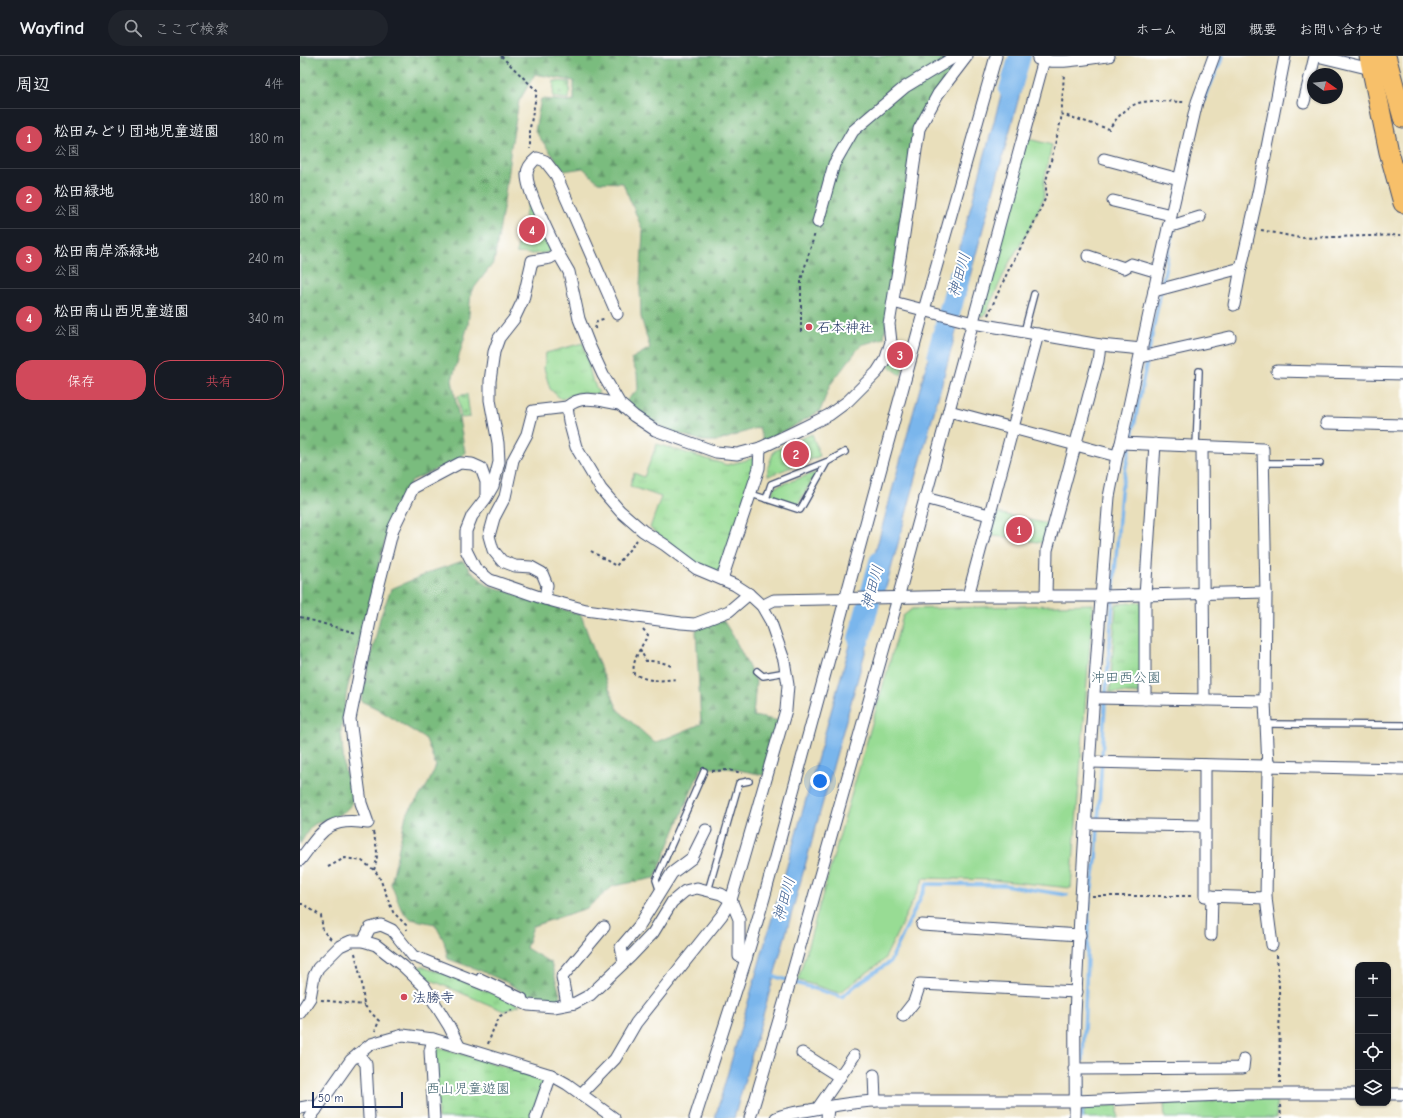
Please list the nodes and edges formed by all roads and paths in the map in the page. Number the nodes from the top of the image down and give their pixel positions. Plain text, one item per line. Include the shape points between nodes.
1 (501, 56) edge
2 (956, 56) edge
3 (967, 56) edge
4 (996, 56) edge
5 (1109, 56) edge
6 (1214, 56) edge
7 (1285, 56) edge
8 (1316, 56) edge
9 (1386, 56) edge
10 (1042, 59) edge
11 (1065, 61) junction
12 (1370, 62) edge
13 (1197, 102) junction
14 (1304, 102) dead end
15 (1402, 107) edge
16 (1062, 114) junction
17 (1104, 159) dead end
18 (530, 163) junction
19 (1179, 179) junction
20 (1113, 201) dead end
21 (1403, 203) edge
22 (1200, 217) dead end
23 (818, 222) joint
24 (1171, 223) junction
25 (1250, 227) junction
26 (1402, 235) edge
27 (558, 253) junction
28 (1088, 256) dead end
29 (1241, 268) junction
30 (1158, 272) junction
31 (1159, 290) junction
32 (1034, 294) dead end
33 (893, 302) junction
34 (1234, 305) dead end
35 (927, 311) junction
36 (617, 314) joint
37 (974, 323) junction
38 (801, 332) dead end
39 (1024, 332) junction
40 (1038, 334) junction
41 (1230, 338) dead end
42 (1100, 345) junction
43 (590, 347) junction
44 (1145, 354) junction
45 (1199, 371) dead end
46 (1277, 371) dead end
47 (1403, 374) edge
48 (620, 404) junction
49 (567, 407) junction
50 (949, 411) junction
51 (1326, 423) dead end
52 (1403, 425) edge
53 (1013, 428) junction
54 (1128, 443) junction
55 (1155, 444) junction
56 (1075, 445) junction
57 (1199, 447) junction
58 (760, 448) junction
59 (845, 452) dead end
60 (1117, 456) junction
61 (827, 462) junction
62 (1263, 463) junction
63 (1320, 463) dead end
64 (751, 494) junction
65 (486, 498) junction
66 (925, 498) junction
67 (766, 499) junction
68 (989, 515) junction
69 (644, 531) junction
70 (591, 551) dead end
71 (722, 579) junction
72 (1266, 592) junction
73 (749, 594) junction
74 (1203, 594) junction
75 (968, 596) junction
76 (1046, 596) junction
77 (1109, 596) junction
78 (1145, 596) junction
79 (848, 598) junction
80 (896, 598) junction
81 (545, 599) junction
82 (762, 606) junction
83 (300, 617) edge
84 (632, 617) junction
85 (367, 636) junction
86 (640, 649) junction
87 (672, 667) dead end
88 (757, 672) dead end
89 (786, 672) junction
90 (677, 679) dead end
91 (1102, 698) junction
92 (1145, 699) junction
93 (1204, 700) junction
94 (1265, 701) junction
95 (1266, 724) junction
96 (1403, 725) edge
97 (1098, 763) junction
98 (1205, 765) junction
99 (1268, 767) junction
100 (1403, 769) edge
101 (704, 771) joint
102 (744, 773) dead end
103 (749, 781) dead end
104 (368, 823) junction
105 (1094, 824) junction
106 (1204, 826) junction
107 (706, 830) dead end
108 (300, 860) edge
109 (328, 867) dead end
110 (374, 870) junction
111 (708, 891) junction
112 (660, 893) junction
113 (1092, 896) dead end
114 (1208, 896) junction
115 (1266, 898) junction
116 (731, 900) junction
117 (300, 904) edge
118 (922, 925) dead end
119 (604, 927) dead end
120 (407, 931) dead end
121 (1080, 935) junction
122 (1210, 935) dead end
123 (351, 941) junction
124 (363, 941) junction
125 (1272, 945) joint
126 (339, 947) junction
127 (746, 959) junction
128 (624, 962) junction
129 (480, 976) dead end
130 (313, 982) junction
131 (1077, 992) junction
132 (527, 1004) junction
133 (568, 1004) junction
134 (364, 1005) junction
135 (300, 1013) edge
136 (903, 1016) dead end
137 (433, 1039) junction
138 (371, 1044) junction
139 (459, 1046) junction
140 (802, 1053) dead end
141 (358, 1054) junction
142 (487, 1055) junction
143 (854, 1056) dead end
144 (1244, 1059) dead end
145 (1074, 1069) junction
146 (550, 1075) junction
147 (874, 1075) dead end
148 (840, 1076) junction
149 (581, 1094) junction
150 (1280, 1094) junction
151 (1355, 1094) edge
152 (1391, 1094) edge
153 (1403, 1094) edge
154 (1076, 1100) junction
155 (875, 1101) junction
156 (300, 1108) edge
157 (824, 1111) edge
158 (313, 1114) edge
159 (369, 1118) edge
160 (434, 1118) edge
161 (536, 1118) edge
162 (614, 1118) edge
163 (694, 1118) edge
164 (750, 1118) edge
165 (776, 1118) edge
166 (1075, 1118) edge

1 - 18 path via 536,91 530,128
2 - 23 street via 905,87 853,131 834,164
3 - 33 street via 938,94 918,129
4 - 35 street
5 - 11 street
6 - 13 street
7 - 25 street
8 - 12 street
8 - 14 street
9 - 15 highway
10 - 11 street
10 - 37 street
11 - 16 path
12 - 15 street
12 - 21 highway via 1389,152
13 - 16 path via 1141,102 1116,118 1109,129
13 - 19 street
16 - 37 path via 1046,181 1046,197 1009,268
17 - 19 street
18 - 27 street via 527,173 531,192
18 - 36 street via 537,158 545,161 556,175
19 - 24 street
20 - 24 street
22 - 24 street
23 - 38 path via 801,280
24 - 30 street
25 - 26 path via 1300,238
25 - 29 street
27 - 43 street via 569,272 579,319
27 - 65 street via 550,258 532,261 523,300 514,320 499,338 494,352 490,400 499,462 493,486
28 - 30 street via 1124,268 1131,264
29 - 31 street
29 - 34 street
30 - 31 street
31 - 44 street
32 - 39 lane
33 - 35 street
33 - 58 street via 889,324 891,342 886,358 877,372 848,401 829,415
35 - 37 street
35 - 79 street
36 - 43 path via 597,321
37 - 39 street
37 - 50 street
39 - 40 street
40 - 42 street
40 - 53 street
41 - 44 street
42 - 44 street
42 - 56 street
43 - 48 street
44 - 54 street
45 - 57 lane
46 - 47 street
48 - 49 street via 586,398
48 - 58 street via 655,430 716,452 737,454
49 - 69 street via 576,447 598,483 620,511
49 - 81 street via 533,411 527,434 513,460 505,497 494,518 489,536 493,550 502,561 515,566 531,567 542,573 548,585
50 - 53 street
50 - 66 street
51 - 52 street
53 - 56 street
53 - 68 street
54 - 55 street
54 - 60 street
55 - 57 street
55 - 78 street
56 - 60 street
56 - 76 street via 1047,550
57 - 62 street via 1263,449
57 - 74 street
58 - 64 street via 760,468
59 - 61 lane
60 - 77 street via 1110,497
61 - 67 lane via 772,484
61 - 67 lane via 800,510
62 - 63 lane
62 - 72 street
64 - 67 lane
64 - 71 street
65 - 81 street via 472,516 466,530 466,550 475,568 490,580
65 - 85 street via 486,482 481,468 472,464 460,463 413,488 393,529
66 - 68 street
66 - 80 street
68 - 75 street
69 - 70 path via 616,566
69 - 71 street via 697,569
71 - 73 street
72 - 74 street
72 - 94 street
73 - 82 street
73 - 84 street via 729,611 695,624
74 - 78 street
74 - 93 street
75 - 76 street
75 - 80 street
76 - 77 street
77 - 78 street
77 - 91 street
78 - 92 street
79 - 80 street
79 - 82 street via 774,600
79 - 127 street
80 - 164 street
81 - 84 street via 586,610
82 - 89 street via 770,620
83 - 85 path
84 - 86 path via 648,634
85 - 104 street via 350,719 361,803
86 - 87 path via 646,660
86 - 90 path via 632,668 634,674 645,680
88 - 89 lane via 764,676
89 - 116 street via 786,710
91 - 92 street
91 - 97 street
92 - 93 street
93 - 94 street
94 - 95 street
95 - 96 lane
95 - 99 street
97 - 98 street
97 - 105 street
98 - 99 street
98 - 106 street
99 - 100 street
99 - 115 street
101 - 102 path via 729,770
101 - 112 lane via 656,880
103 - 111 lane via 740,783
104 - 108 street via 342,821 330,825
104 - 110 path via 377,846
105 - 106 street
105 - 121 street
106 - 114 street
107 - 112 street via 692,858 672,873
109 - 110 path via 345,858 362,861
110 - 120 path via 379,876 393,912 406,925
111 - 116 street
111 - 128 street via 697,888 685,891 672,902 653,933
112 - 128 street via 639,926 621,947
113 - 114 path
114 - 115 street
114 - 122 street
115 - 125 street
116 - 127 street via 739,919 739,956
116 - 149 street via 722,915 636,1023 615,1059
117 - 126 path via 321,916 323,931
118 - 121 street
119 - 133 street via 562,977
121 - 131 street
123 - 124 street
123 - 126 street
123 - 134 path via 362,984
124 - 132 street via 370,928 381,924 392,930 413,956
124 - 139 street via 376,945 424,986
125 - 150 path via 1277,953 1279,986
126 - 130 street via 318,968
127 - 163 street
128 - 133 street via 590,995
129 - 132 lane via 524,997
130 - 134 path via 317,1000
130 - 135 street via 310,998
131 - 136 street via 920,984 914,1002
131 - 145 street
132 - 133 street via 554,1007
132 - 142 path via 500,1016 493,1030
134 - 138 path via 379,1021
137 - 138 street via 403,1035
137 - 139 street
137 - 160 street via 430,1051
138 - 141 street
139 - 142 street
140 - 148 street
141 - 158 street
141 - 159 street via 366,1064
142 - 146 street
143 - 148 street
144 - 145 street via 1244,1068
145 - 154 street
146 - 149 street
146 - 161 street
147 - 155 street
148 - 157 street
149 - 162 street
150 - 151 street
150 - 154 street
152 - 153 street
154 - 155 street
154 - 166 street
155 - 157 street via 861,1101
156 - 158 street via 311,1106
157 - 165 street

